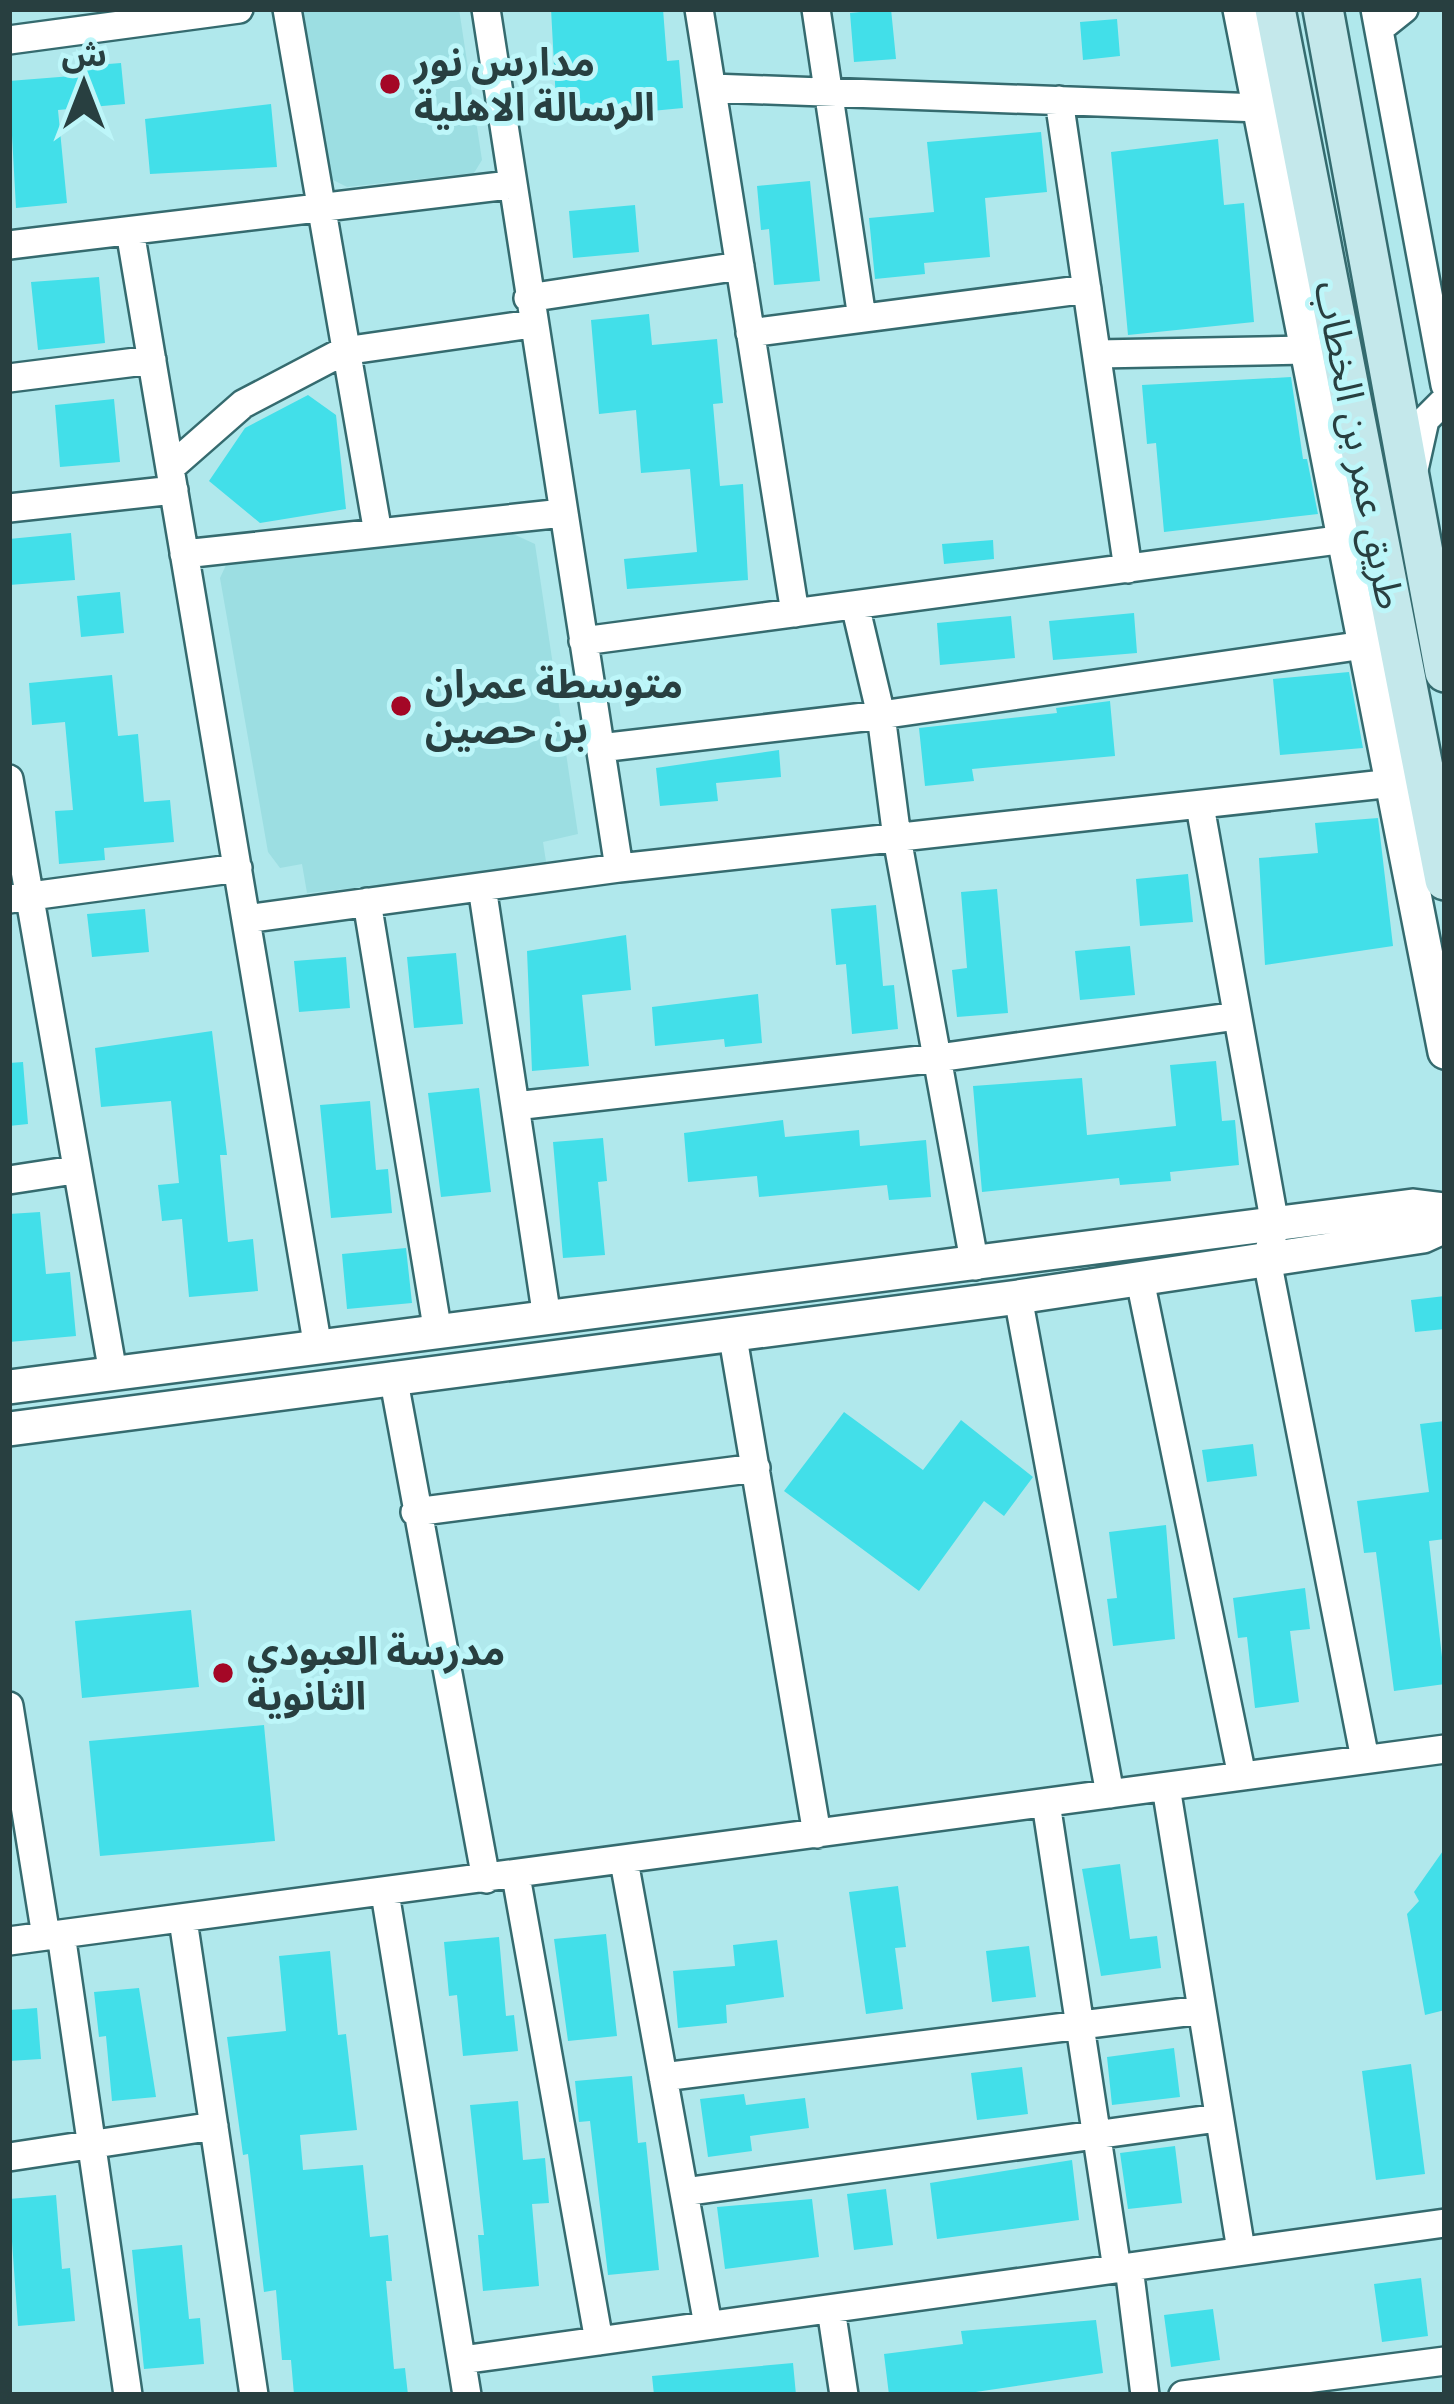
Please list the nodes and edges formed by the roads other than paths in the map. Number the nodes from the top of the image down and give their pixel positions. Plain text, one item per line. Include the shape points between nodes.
1 (239, 9) edge
2 (287, 9) edge
3 (486, 9) edge
4 (699, 9) edge
5 (816, 9) edge
6 (1240, 9) edge
7 (1275, 9) edge
8 (1324, 9) edge
9 (1404, 9) edge
10 (1377, 19) edge
11 (9, 40) edge
12 (712, 88) junction
13 (828, 92) junction
14 (1059, 100) junction
15 (1260, 108) junction
16 (1395, 116) junction
17 (1347, 127) junction
18 (510, 185) junction
19 (318, 208) junction
20 (130, 231) junction
21 (9, 245) edge
22 (740, 266) junction
23 (1087, 289) junction
24 (530, 311) junction
25 (862, 318) junction
26 (750, 333) junction
27 (1306, 350) junction
28 (344, 351) junction
29 (1096, 354) junction
30 (152, 360) junction
31 (9, 378) edge
32 (1445, 386) edge
33 (1445, 400) edge
34 (172, 479) junction
35 (1411, 484) junction
36 (9, 508) edge
37 (562, 513) junction
38 (378, 533) junction
39 (1345, 539) junction
40 (184, 554) junction
41 (1128, 569) junction
42 (855, 605) junction
43 (795, 614) junction
44 (583, 641) junction
45 (1364, 645) junction
46 (1445, 666) edge
47 (881, 715) junction
48 (600, 748) junction
49 (9, 778) edge
50 (1393, 782) junction
51 (1200, 806) junction
52 (897, 838) junction
53 (238, 868) junction
54 (619, 868) junction
55 (1445, 880) edge
56 (482, 887) junction
57 (19, 898) edge
58 (367, 902) junction
59 (246, 919) junction
60 (1238, 1016) junction
61 (1445, 1052) edge
62 (938, 1058) junction
63 (515, 1106) junction
64 (74, 1170) junction
65 (9, 1180) edge
66 (1445, 1210) edge
67 (1275, 1225) junction
68 (1445, 1226) edge
69 (1267, 1260) junction
70 (975, 1266) junction
71 (1141, 1280) junction
72 (1018, 1297) junction
73 (547, 1318) junction
74 (732, 1332) junction
75 (438, 1333) junction
76 (318, 1348) junction
77 (113, 1373) junction
78 (392, 1376) junction
79 (9, 1387) edge
80 (9, 1429) edge
81 (756, 1468) junction
82 (415, 1512) junction
83 (9, 1706) edge
84 (1445, 1749) edge
85 (1364, 1760) junction
86 (1242, 1776) junction
87 (1166, 1787) junction
88 (1110, 1794) junction
89 (1046, 1803) junction
90 (817, 1834) junction
91 (624, 1862) junction
92 (516, 1876) junction
93 (486, 1879) junction
94 (385, 1892) junction
95 (183, 1920) junction
96 (54, 1935) junction
97 (9, 1941) edge
98 (1202, 2010) junction
99 (1080, 2023) junction
100 (663, 2078) junction
101 (1218, 2118) junction
102 (214, 2126) junction
103 (1096, 2134) junction
104 (92, 2145) junction
105 (9, 2157) edge
106 (684, 2192) junction
107 (1445, 2223) edge
108 (1241, 2250) junction
109 (1123, 2268) junction
110 (831, 2308) junction
111 (708, 2325) junction
112 (599, 2341) junction
113 (462, 2360) junction
114 (1445, 2361) edge
115 (128, 2395) edge
116 (254, 2395) edge
117 (467, 2395) edge
118 (844, 2395) edge
119 (1145, 2395) edge
120 (1184, 2395) edge

1 - 11 street
2 - 19 street
3 - 18 street
4 - 12 street
5 - 13 street
6 - 15 street
7 - 55 main road, طريق عمر بن الخطاب
8 - 17 main road, طريق عمر بن الخطاب
9 - 10 street
10 - 16 street
12 - 13 street
12 - 22 street
13 - 14 street
13 - 25 street
14 - 15 street
14 - 23 street
15 - 27 street
16 - 17 street
16 - 32 street
17 - 35 main road, طريق عمر بن الخطاب
18 - 19 street
18 - 24 street
19 - 20 street
19 - 28 street
20 - 21 street
20 - 30 street
22 - 24 street
22 - 26 street
23 - 25 street
23 - 29 street
24 - 28 street
24 - 37 street
25 - 26 street
26 - 43 street
27 - 29 street
27 - 39 street
28 - 34 street via 243,404
28 - 38 street
29 - 41 street
30 - 31 street
30 - 34 street
33 - 35 street via 1426,420
34 - 36 street
34 - 40 street
35 - 46 main road, طريق عمر بن الخطاب
37 - 38 street
37 - 44 street
38 - 40 street
39 - 41 street
39 - 45 street
40 - 53 street
41 - 42 street
42 - 43 street
42 - 47 street
43 - 44 street
44 - 48 street
45 - 47 street
45 - 50 street
47 - 48 street
47 - 52 street
48 - 54 street
49 - 57 street
50 - 51 street
50 - 61 street
51 - 52 street
51 - 60 street
52 - 54 street
52 - 62 street
53 - 57 street
53 - 59 street
54 - 56 street
56 - 58 street
56 - 63 street
57 - 64 street
58 - 59 street
58 - 75 street
59 - 76 street
60 - 62 street
60 - 67 street
62 - 63 street
62 - 70 street
63 - 73 street
64 - 65 street
64 - 77 street
66 - 67 street via 1413,1206
67 - 69 street
67 - 70 street
68 - 69 street
69 - 71 street
69 - 85 street
70 - 73 street
71 - 72 street
71 - 86 street
72 - 74 street
72 - 88 street
73 - 75 street
74 - 78 street
74 - 81 street
75 - 76 street
76 - 77 street
77 - 79 street
78 - 80 street
78 - 82 street
81 - 82 street
81 - 90 street
82 - 93 street
83 - 96 street
84 - 85 street
85 - 86 street
86 - 87 street
87 - 88 street
87 - 98 street
88 - 89 street
89 - 90 street
89 - 99 street
90 - 91 street
91 - 92 street
91 - 100 street
92 - 93 street
92 - 112 street
93 - 94 street
94 - 95 street
94 - 113 street
95 - 96 street
95 - 102 street
96 - 97 street
96 - 104 street
98 - 99 street
98 - 101 street
99 - 100 street
99 - 103 street
100 - 106 street
101 - 103 street
101 - 108 street
102 - 104 street
102 - 116 street
103 - 106 street
103 - 109 street
104 - 105 street
104 - 115 street
106 - 111 street
107 - 108 street
108 - 109 street
109 - 110 street
109 - 119 street
110 - 111 street
110 - 118 street
111 - 112 street
112 - 113 street
113 - 117 street
114 - 120 street

